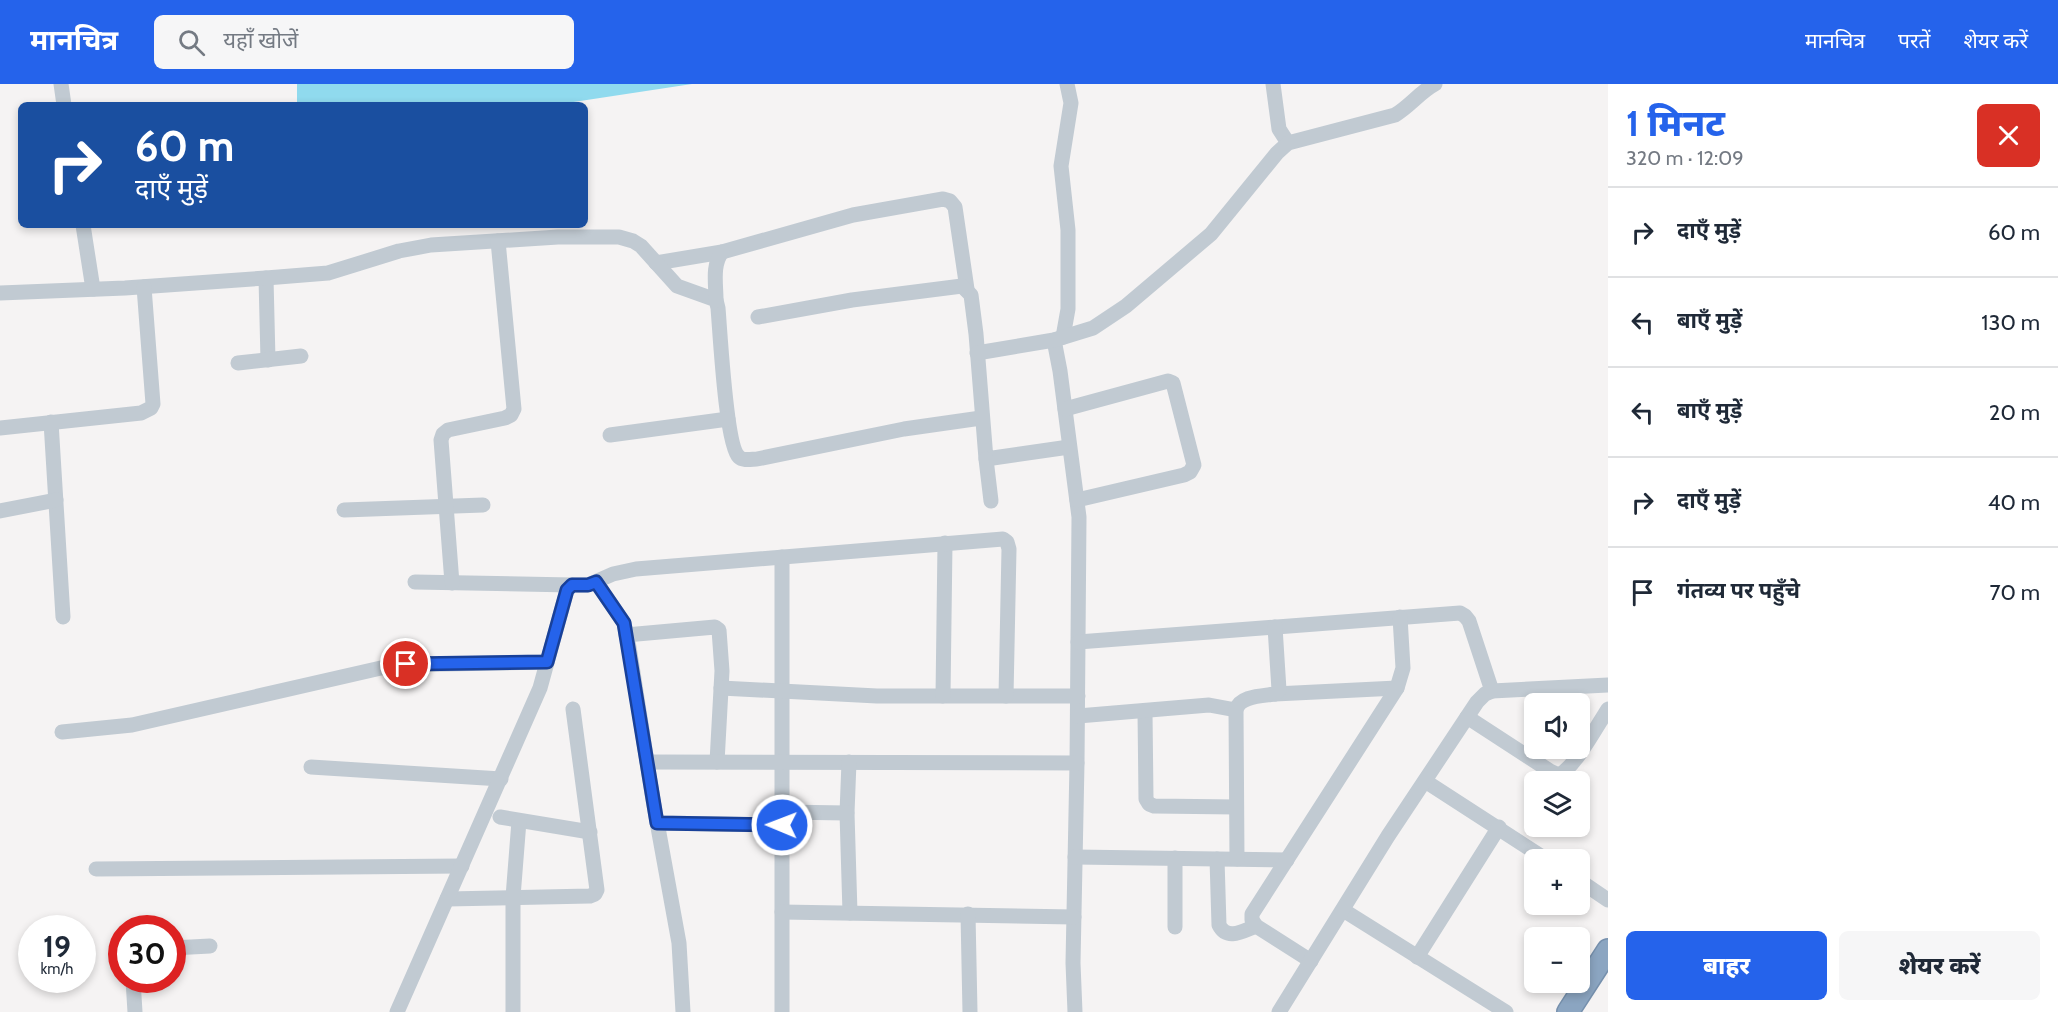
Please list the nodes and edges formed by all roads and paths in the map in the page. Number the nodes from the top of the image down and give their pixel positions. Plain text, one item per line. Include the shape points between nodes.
1 (61, 84) edge
2 (1066, 84) edge
3 (1273, 84) edge
4 (1435, 84) edge
5 (64, 102) edge
6 (1288, 143) junction
7 (83, 228) edge
8 (498, 241) junction
9 (722, 252) junction
10 (656, 263) junction
11 (266, 279) junction
12 (144, 287) junction
13 (93, 289) junction
14 (967, 289) junction
15 (0, 293) edge
16 (716, 300) junction
17 (758, 317) dead end
18 (1058, 338) junction
19 (977, 353) junction
20 (301, 356) dead end
21 (268, 360) junction
22 (238, 363) dead end
23 (1065, 409) junction
24 (981, 418) junction
25 (729, 419) junction
26 (51, 422) junction
27 (0, 428) edge
28 (610, 435) dead end
29 (1070, 447) junction
30 (986, 459) junction
31 (56, 500) junction
32 (1077, 500) junction
33 (991, 501) dead end
34 (483, 505) dead end
35 (447, 507) junction
36 (344, 510) dead end
37 (0, 511) edge
38 (945, 543) junction
39 (782, 558) junction
40 (415, 582) dead end
41 (452, 583) junction
42 (583, 584) junction
43 (63, 617) dead end
44 (1400, 617) junction
45 (1275, 627) junction
46 (626, 635) junction
47 (1078, 642) junction
48 (547, 662) junction
49 (1608, 685) edge
50 (721, 688) junction
51 (1397, 688) junction
52 (783, 691) junction
53 (1492, 691) junction
54 (1275, 694) junction
55 (943, 696) junction
56 (1006, 696) junction
57 (1078, 696) junction
58 (573, 709) dead end
59 (1608, 709) edge
60 (1236, 710) junction
61 (1146, 712) junction
62 (1078, 716) junction
63 (1467, 717) junction
64 (62, 732) dead end
65 (783, 761) junction
66 (647, 762) junction
67 (717, 762) junction
68 (849, 762) junction
69 (1077, 763) junction
70 (311, 767) dead end
71 (501, 778) junction
72 (1425, 781) junction
73 (1236, 807) junction
74 (847, 813) junction
75 (500, 817) dead end
76 (782, 819) junction
77 (519, 821) junction
78 (657, 823) junction
79 (1499, 827) junction
80 (590, 832) junction
81 (1531, 849) edge
82 (1075, 857) junction
83 (1175, 858) junction
84 (1216, 859) junction
85 (1237, 859) junction
86 (1287, 860) junction
87 (462, 866) junction
88 (96, 869) dead end
89 (1590, 888) edge
90 (513, 897) junction
91 (447, 899) junction
92 (1608, 900) edge
93 (1343, 910) junction
94 (782, 912) junction
95 (850, 913) junction
96 (968, 914) junction
97 (1074, 917) junction
98 (1256, 926) junction
99 (1175, 927) dead end
100 (210, 946) dead end
101 (186, 947) edge
102 (1608, 950) edge
103 (1417, 957) junction
104 (1311, 961) junction
105 (134, 993) edge
106 (135, 1012) edge
107 (398, 1012) edge
108 (513, 1012) edge
109 (518, 1012) edge
110 (528, 1012) edge
111 (683, 1012) edge
112 (782, 1012) edge
113 (970, 1012) edge
114 (1075, 1012) edge
115 (1279, 1012) edge
116 (1506, 1012) edge
117 (1568, 1012) edge

1 - 5 street
2 - 18 street via 1071,103 1061,166 1068,230 1068,309
3 - 6 street via 1279,129
4 - 6 street via 1395,115
6 - 18 street via 1211,234 1126,306 1093,328
7 - 13 street
8 - 10 street via 619,237 641,246
8 - 11 street via 431,245 328,273
8 - 35 street via 514,409 505,418 443,434
9 - 10 street
9 - 14 street via 853,215 943,199 955,207
9 - 16 street via 716,265
10 - 16 street via 677,286
11 - 12 street
11 - 21 street
12 - 13 street
12 - 26 street via 151,408
13 - 15 street
14 - 17 street via 963,286 852,300
14 - 19 street via 971,295
16 - 25 street
18 - 19 street
18 - 23 street
19 - 24 street
20 - 21 street
21 - 22 street
23 - 29 street
23 - 32 street via 1168,381 1173,383 1194,465 1185,475
24 - 25 street via 904,429 757,459 738,457
24 - 30 street
25 - 28 street
26 - 27 street
26 - 31 street
29 - 30 street
29 - 32 street
30 - 33 street
31 - 37 street
31 - 43 street
32 - 47 street
34 - 35 street
35 - 36 street
35 - 41 street
38 - 39 street
38 - 55 street
38 - 56 street via 995,538 1007,542
39 - 42 street via 636,569
39 - 52 street
40 - 41 street
41 - 42 street
42 - 46 street via 624,623
42 - 48 street via 567,590
44 - 45 street
44 - 51 street via 1403,668
44 - 53 street via 1460,613 1466,616
45 - 47 street
45 - 54 street via 1279,690
46 - 50 street via 715,627 720,636
46 - 66 street
47 - 57 street
48 - 64 street via 394,665 132,725
48 - 71 street via 540,688
49 - 53 street
50 - 52 street
50 - 67 street
51 - 54 street
51 - 86 street
52 - 55 street
52 - 65 street
53 - 63 street via 1477,702
54 - 60 street via 1241,701
55 - 56 street
56 - 57 street
57 - 62 street
58 - 80 street
59 - 63 street via 1566,772 1559,775
60 - 61 street via 1209,705
60 - 73 street
61 - 62 street
61 - 73 street via 1149,804
62 - 69 street
63 - 72 street
65 - 67 street
65 - 68 street
65 - 76 street
66 - 67 street
66 - 78 street
68 - 69 street
68 - 74 street
69 - 82 street
70 - 71 street
71 - 87 street
72 - 79 street
72 - 93 street
73 - 85 street
74 - 76 street
74 - 95 street
75 - 77 street
76 - 78 street
76 - 94 street
77 - 80 street
77 - 90 street
78 - 111 street via 679,943
79 - 81 street
79 - 103 street
80 - 90 street via 595,894
82 - 83 street
82 - 97 street
83 - 84 street
83 - 99 street
84 - 85 street
84 - 98 street via 1219,925 1227,934
85 - 86 street
86 - 98 street via 1252,914
87 - 88 street
87 - 91 street
89 - 92 street
90 - 91 street
90 - 108 street
91 - 107 street
93 - 103 street
93 - 104 street
94 - 95 street
94 - 112 street
95 - 96 street
96 - 97 street
96 - 113 street
97 - 114 street
98 - 104 street
100 - 101 street
102 - 117 highway
103 - 116 street
104 - 115 street
105 - 106 street
109 - 110 street

